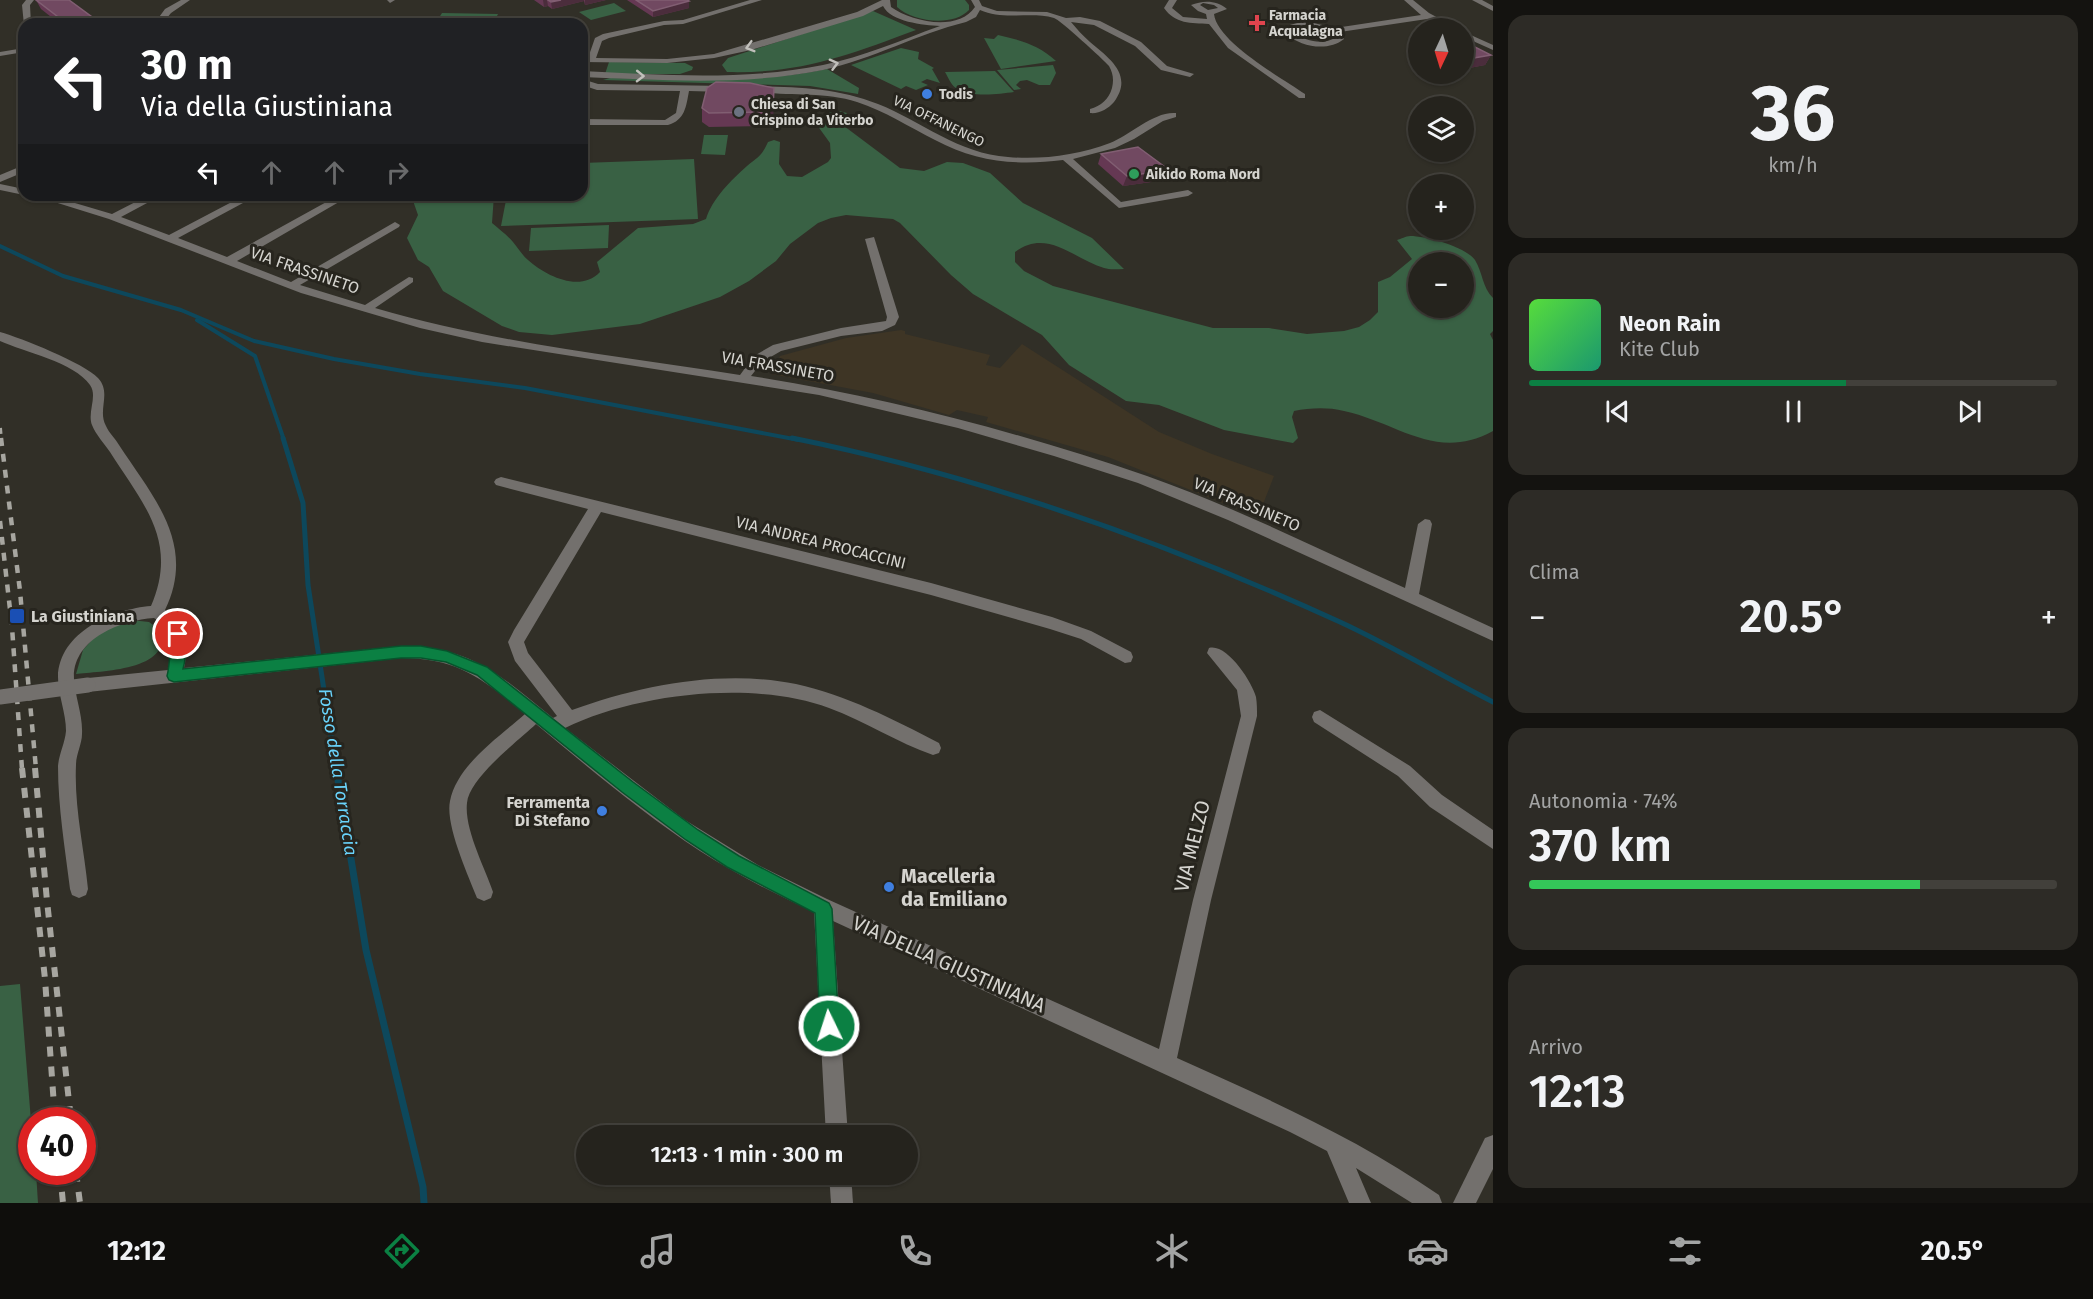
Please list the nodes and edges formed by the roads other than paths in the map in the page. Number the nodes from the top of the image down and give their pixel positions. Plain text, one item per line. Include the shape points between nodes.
1 (30, 0) edge
2 (186, 0) edge
3 (758, 0) edge
4 (1173, 0) edge
5 (1408, 0) edge
6 (1476, 0) edge
7 (886, 1) edge
8 (976, 2) edge
9 (1493, 9) edge
10 (1210, 12) dead end
11 (1015, 13) junction
12 (1429, 16) junction
13 (27, 18) edge
14 (163, 18) edge
15 (1433, 18) edge
16 (968, 19) junction
17 (1066, 20) junction
18 (958, 22) junction
19 (1211, 22) junction
20 (1335, 30) junction
21 (1474, 39) edge
22 (1493, 48) edge
23 (18, 51) edge
24 (0, 54) edge
25 (724, 54) junction
26 (588, 57) edge
27 (18, 59) edge
28 (588, 60) edge
29 (686, 60) junction
30 (0, 62) edge
31 (588, 74) edge
32 (1190, 74) dead end
33 (603, 75) junction
34 (691, 76) junction
35 (729, 77) junction
36 (588, 84) edge
37 (615, 87) junction
38 (685, 88) junction
39 (732, 89) edge
40 (742, 89) edge
41 (1302, 96) dead end
42 (1093, 111) dead end
43 (1173, 115) dead end
44 (588, 122) edge
45 (1064, 156) junction
46 (18, 171) edge
47 (0, 179) edge
48 (0, 187) edge
49 (18, 191) edge
50 (1188, 193) dead end
51 (67, 201) edge
52 (145, 201) edge
53 (242, 201) edge
54 (335, 201) edge
55 (113, 217) junction
56 (395, 225) dead end
57 (169, 239) junction
58 (870, 239) dead end
59 (227, 262) junction
60 (410, 280) dead end
61 (291, 286) junction
62 (365, 310) junction
63 (0, 336) edge
64 (744, 378) junction
65 (501, 482) dead end
66 (597, 506) junction
67 (1425, 524) dead end
68 (1411, 595) junction
69 (156, 612) junction
70 (1493, 634) edge
71 (1215, 653) dead end
72 (1125, 657) dead end
73 (174, 676) junction
74 (0, 697) edge
75 (537, 713) junction
76 (1320, 717) dead end
77 (560, 722) junction
78 (933, 748) dead end
79 (1493, 840) edge
80 (79, 889) dead end
81 (484, 892) dead end
82 (823, 909) junction
83 (1166, 1062) junction
84 (836, 1125) edge
85 (1334, 1143) junction
86 (1493, 1146) edge
87 (841, 1185) edge
88 (842, 1203) edge
89 (1360, 1203) edge
90 (1431, 1203) edge
91 (1464, 1203) edge

1 - 13 street
2 - 14 street
3 - 26 street via 683,22 606,36 598,40
4 - 19 street via 1169,10 1176,17
5 - 12 street
6 - 9 street
7 - 18 street via 892,13 910,20
7 -> 25 street via 860,14
8 - 11 street via 990,12
8 - 16 street via 976,14
10 - 19 street
11 - 16 street
11 - 17 street via 1053,15
12 - 15 street
12 - 20 street
16 - 18 street
17 - 32 street via 1097,23 1138,44 1164,68
17 - 42 street via 1079,37 1108,60 1116,75 1113,96
35 -> 18 street via 834,65
19 - 41 street via 1234,49
20 - 20 street via 1305,23 1292,25 1288,30 1301,40 1327,44 1341,37
21 - 22 street
23 - 24 street
25 - 29 street
25 - 35 street via 716,60 715,67
27 - 30 street
28 - 29 street
29 - 34 street via 701,68
31 - 33 street
33 -> 34 street
33 - 37 street via 599,84
34 - 35 street
36 - 37 street
37 - 38 street
38 - 39 street
38 - 44 street via 680,115 673,122
40 - 45 street, VIA OFFANENGO via 812,90 850,97 876,105 985,158 1020,161
43 - 45 street, VIA OFFANENGO via 1162,117 1125,141
45 - 50 street via 1119,205
46 - 47 street
48 - 49 street
51 - 55 street, VIA FRASSINETO
52 - 55 street
53 - 57 street
54 - 59 street
55 - 57 street, VIA FRASSINETO
56 - 61 street
57 - 59 street, VIA FRASSINETO
58 - 64 street via 893,317 891,323 777,348 758,359
59 - 61 street, VIA FRASSINETO
60 - 62 street
61 - 62 street, VIA FRASSINETO
62 - 64 street, VIA FRASSINETO via 476,337
63 - 69 street via 71,365 96,383 100,392 98,423 168,541 165,594
64 - 68 street, VIA FRASSINETO via 894,408 1092,463 1233,516
65 - 66 street, VIA ANDREA PROCACCINI
66 - 72 street, VIA ANDREA PROCACCINI via 1052,623 1086,635
66 - 77 street via 516,642
67 - 68 street
68 - 70 street, VIA FRASSINETO
69 - 73 street via 178,634 179,660
69 - 80 street via 128,615 100,627 79,646 68,665 74,733 67,765
71 - 83 street, VIA MELZO via 1245,687 1249,716
73 - 74 street, VIA DELLA GIUSTINIANA, bridge
73 - 75 street, VIA DELLA GIUSTINIANA via 393,652 428,653 465,662
75 - 77 street, VIA DELLA GIUSTINIANA
75 - 81 street via 470,776 459,794 459,816
76 - 79 street via 1404,771 1436,801
77 - 78 street via 596,708 676,690 756,685 838,702
77 - 82 street, VIA DELLA GIUSTINIANA via 628,787 692,835
82 - 83 street, VIA DELLA GIUSTINIANA via 891,936
82 - 84 street
83 - 85 street, VIA DELLA GIUSTINIANA
85 - 89 street
85 - 90 street, VIA DELLA GIUSTINIANA
86 - 91 street
87 - 88 street

